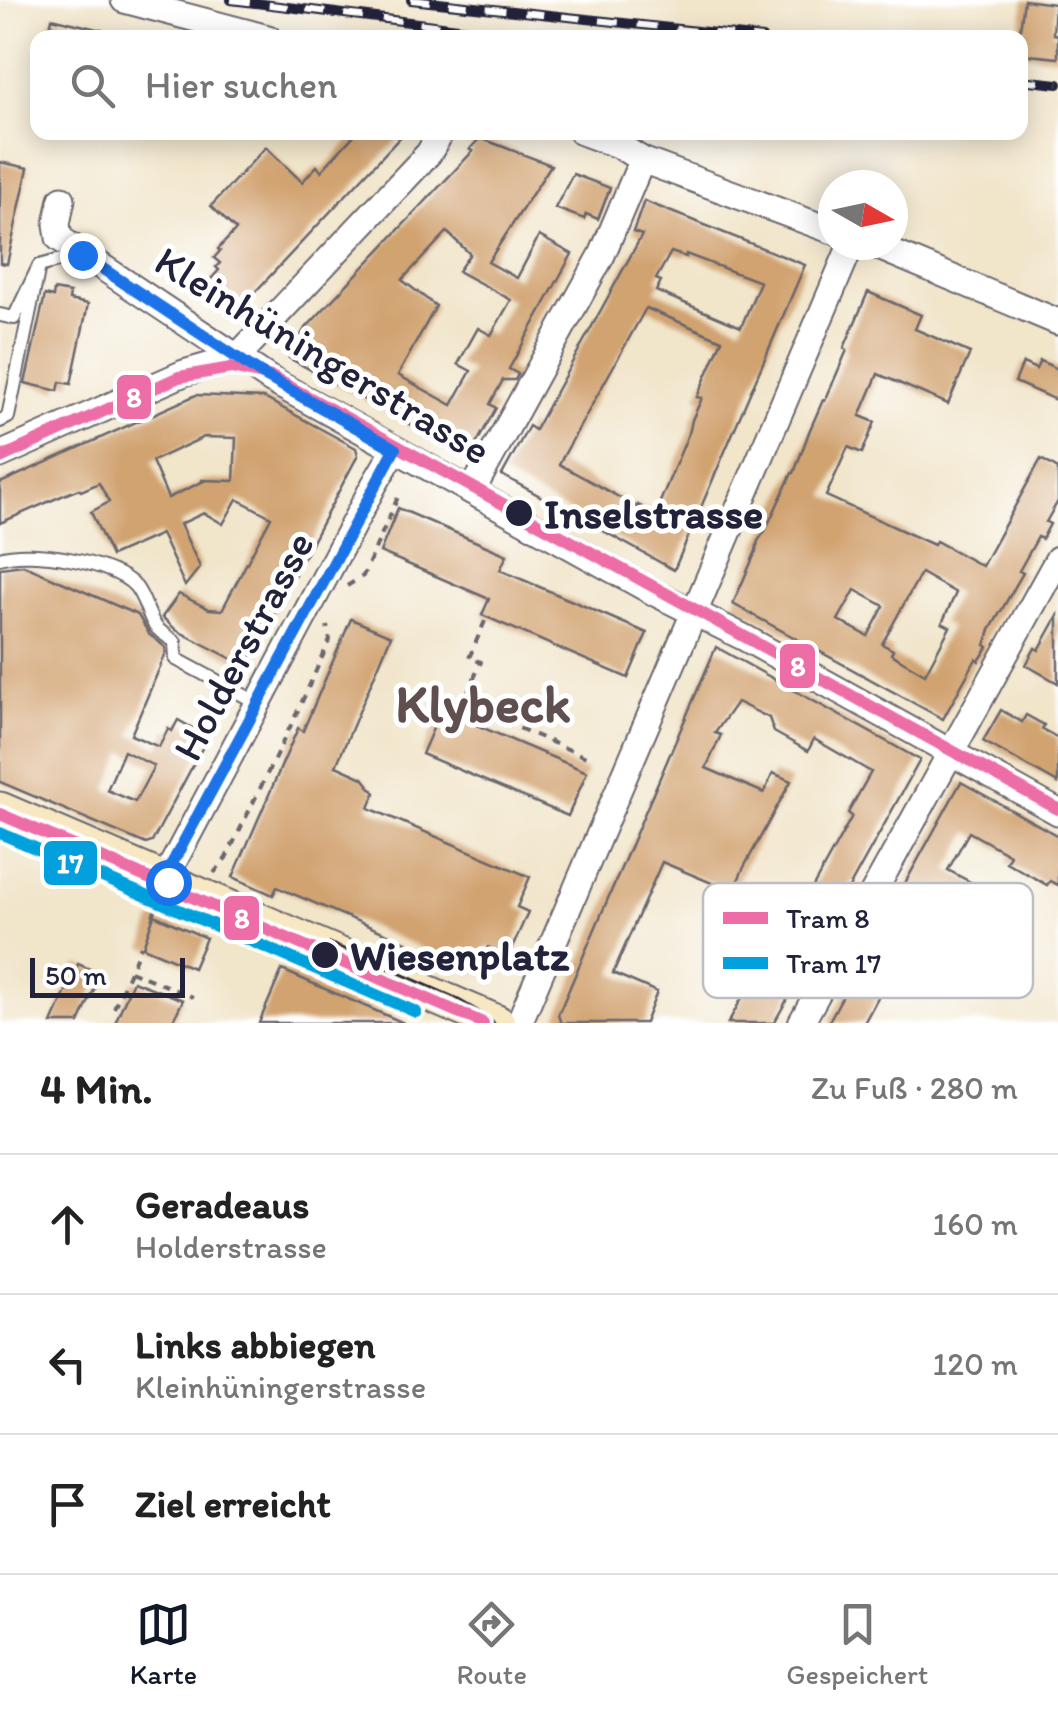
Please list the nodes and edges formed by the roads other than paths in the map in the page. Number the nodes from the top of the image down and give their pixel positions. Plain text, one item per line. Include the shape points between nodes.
1 (124, 0) edge
2 (238, 30) edge
3 (436, 140) edge
4 (604, 140) edge
5 (642, 160) junction
6 (62, 198) dead end
7 (818, 225) edge
8 (82, 255) junction
9 (908, 259) edge
10 (845, 260) edge
11 (39, 266) junction
12 (0, 315) edge
13 (1058, 322) edge
14 (236, 358) junction
15 (0, 421) edge
16 (395, 449) junction
17 (0, 455) edge
18 (472, 492) junction
19 (0, 558) edge
20 (1058, 560) edge
21 (694, 612) junction
22 (258, 703) junction
23 (951, 752) junction
24 (0, 810) edge
25 (1058, 812) edge
26 (164, 880) junction
27 (878, 883) edge
28 (814, 998) edge
29 (497, 1023) edge
30 (519, 1023) edge
31 (800, 1023) edge

1 - 2 street
3 - 14 street
4 - 5 street
5 - 7 street
5 - 18 street via 602,255
6 - 8 street, Kleinhüningerstrasse via 59,238
8 - 11 lane
8 - 14 street, Kleinhüningerstrasse
9 - 13 street
10 - 21 street
11 - 12 lane via 14,318
11 - 15 lane via 8,418
14 - 16 street, Kleinhüningerstrasse
14 - 17 street
16 - 18 street, Kleinhüningerstrasse
16 - 22 street, Holderstrasse
18 - 21 street, Kleinhüningerstrasse
19 - 22 lane via 83,561 122,576 174,642 176,659
20 - 23 street
21 - 23 street, Kleinhüningerstrasse
21 - 30 street
22 - 26 street, Holderstrasse
23 - 25 street, Kleinhüningerstrasse
23 - 27 street
24 - 26 street
26 - 29 street
28 - 31 street

